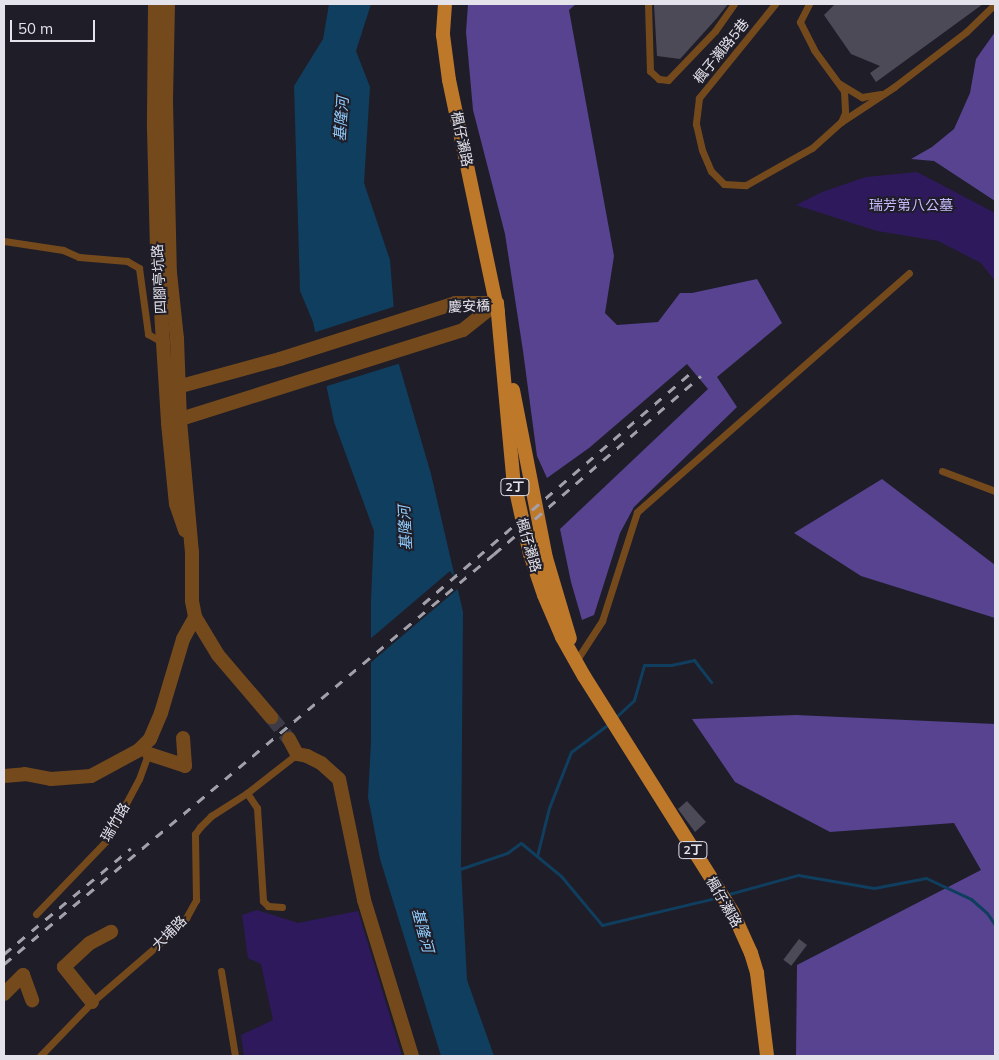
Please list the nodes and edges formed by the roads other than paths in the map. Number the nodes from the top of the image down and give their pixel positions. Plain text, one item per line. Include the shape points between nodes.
1 (155, 4) edge
2 (168, 4) edge
3 (445, 4) edge
4 (648, 4) edge
5 (734, 4) edge
6 (775, 4) edge
7 (809, 4) edge
8 (995, 4) edge
9 (840, 84) junction
10 (894, 88) junction
11 (841, 122) junction
12 (4, 241) edge
13 (909, 273) dead end
14 (497, 303) junction
15 (162, 342) junction
16 (172, 389) junction
17 (174, 422) junction
18 (942, 471) dead end
19 (995, 491) edge
20 (195, 617) junction
21 (575, 661) junction
22 (271, 718) tunnel mouth
23 (184, 738) dead end
24 (150, 739) junction
25 (289, 739) tunnel mouth
26 (149, 754) junction
27 (297, 754) junction
28 (4, 776) edge
29 (247, 793) junction
30 (282, 907) dead end
31 (36, 914) dead end
32 (111, 932) dead end
33 (221, 971) dead end
34 (4, 994) edge
35 (32, 1000) dead end
36 (92, 1002) junction
37 (40, 1056) edge
38 (236, 1056) edge
39 (412, 1056) edge
40 (767, 1056) edge

1 - 15 street, 四腳亭坑路 via 154,128
2 - 16 street, 四腳亭坑路 via 166,102
3 - 14 main road, 楓仔瀨路 / 2丁 via 443,35 449,80
4 - 5 lane via 650,71 659,79 668,80 715,31
6 - 11 lane, 楓子瀨路5巷 via 699,98 696,124 711,172 724,184 746,185 812,148
7 - 9 lane via 800,22 814,50
8 - 10 lane via 966,32
9 - 10 lane via 862,97 876,96
9 - 11 lane via 844,92 845,113
10 - 11 lane, 楓子瀨路5巷
12 - 15 lane via 63,250 79,258 127,261 139,268 148,334
13 - 21 lane via 637,512 602,621
14 - 16 street, 慶安橋 via 455,303 280,359
14 - 17 street, 慶安橋 via 463,330
14 - 21 main road, 楓仔瀨路 / 2丁 via 535,509
15 - 16 street, 四腳亭坑路
16 - 17 street, 四腳亭坑路
17 - 20 street, 四腳亭坑路 via 192,552
18 - 19 lane
20 - 22 street via 218,655
20 - 24 street, 瑞竹路 via 183,640
21 - 40 main road, 楓仔瀨路 / 2丁 via 733,914 751,953 756,973
23 - 26 street via 185,766
24 - 26 lane, 瑞竹路
24 - 28 street, 瑞竹路 via 139,750 91,776 51,779 25,774
25 - 27 street
26 - 31 lane, 瑞竹路 via 106,841
27 - 29 lane, 大埔路
27 - 39 street via 321,763 339,779 364,900
29 - 30 lane via 257,808 263,902 268,906
29 - 36 lane, 大埔路 via 211,816 195,834 196,900 186,918
32 - 36 street via 90,944 64,967
33 - 38 lane
34 - 35 street via 23,975
36 - 37 lane, 大埔路

